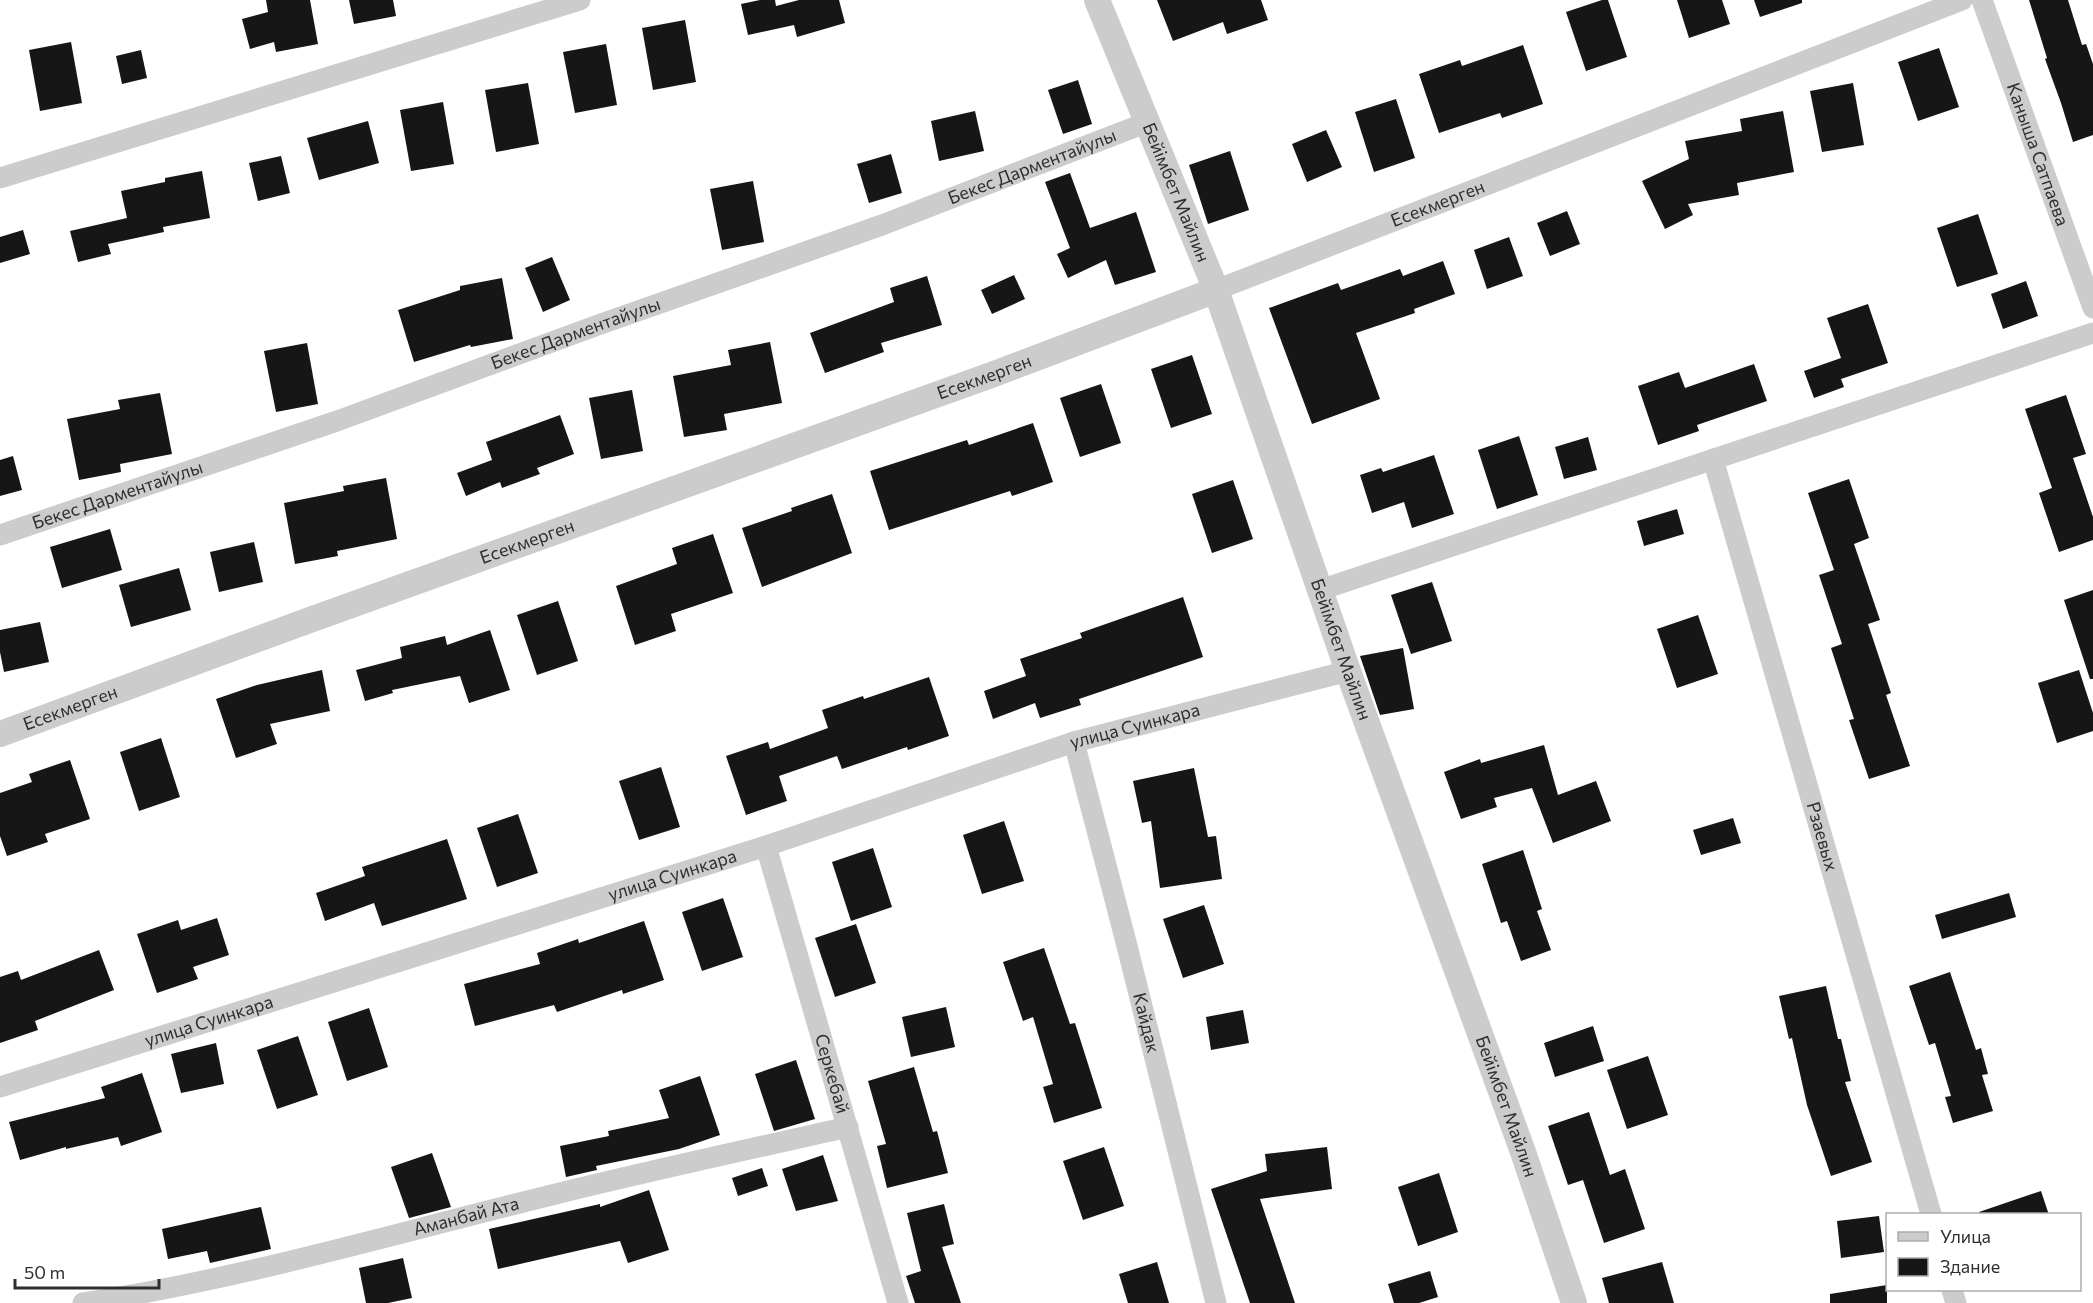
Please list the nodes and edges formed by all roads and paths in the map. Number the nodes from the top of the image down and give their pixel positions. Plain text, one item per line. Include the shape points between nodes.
1 (580, 0) edge
2 (1097, 0) edge
3 (1962, 0) edge
4 (1982, 0) edge
5 (1149, 122) junction
6 (0, 178) edge
7 (1216, 290) junction
8 (2093, 308) edge
9 (2093, 333) edge
10 (1713, 459) junction
11 (0, 535) edge
12 (1320, 590) junction
13 (1348, 671) junction
14 (0, 734) edge
15 (1074, 742) junction
16 (766, 846) junction
17 (0, 1087) edge
18 (848, 1127) junction
19 (1930, 1213) edge
20 (82, 1303) edge
21 (898, 1303) edge
22 (1216, 1303) edge
23 (1574, 1303) edge

1 - 6 street
2 - 5 street, Бейімбет Майлин
3 - 7 street, Eсекмерген
4 - 8 street, Каныша Сатпаева
5 - 7 street, Бейімбет Майлин
5 - 11 street, Бекес Дарментайулы via 882,225 338,422
7 - 12 street, Бейімбет Майлин
7 - 14 street, Eсекмерген
9 - 10 street
10 - 12 street
10 - 19 street, Рзаевых
12 - 13 street, Бейімбет Майлин
13 - 15 street, улица Суинкара
13 - 23 street, Бейімбет Майлин
15 - 16 street, улица Суинкара
15 - 22 street, Кайдак
16 - 17 street, улица Суинкара
16 - 18 street, Серкебай
18 - 20 street, Аманбай Ата via 149,1293
18 - 21 street, Серкебай

